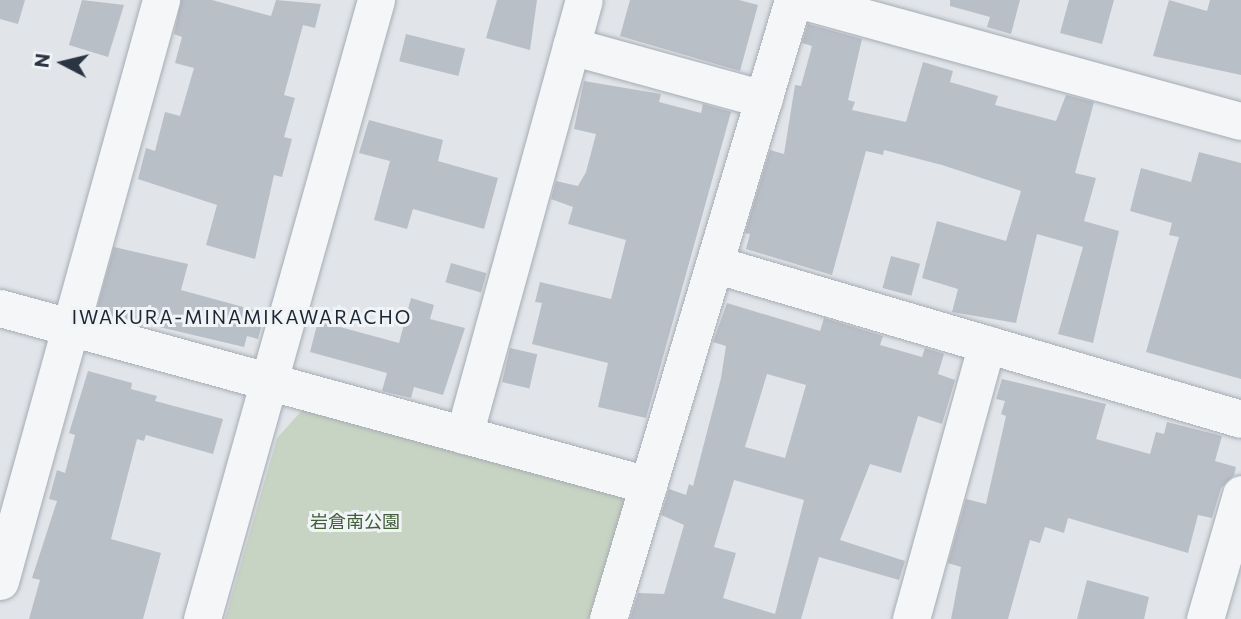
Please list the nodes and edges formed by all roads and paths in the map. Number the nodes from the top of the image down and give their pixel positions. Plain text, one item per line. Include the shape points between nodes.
1 (161, 0) edge
2 (376, 0) edge
3 (584, 0) edge
4 (793, 0) edge
5 (801, 0) edge
6 (571, 47) junction
7 (764, 99) junction
8 (1241, 121) edge
9 (714, 264) junction
10 (0, 308) edge
11 (71, 327) junction
12 (987, 344) junction
13 (269, 381) junction
14 (1241, 419) edge
15 (464, 435) junction
16 (648, 485) junction
17 (1241, 494) edge
18 (0, 581) edge
19 (202, 619) edge
20 (608, 619) edge
21 (911, 619) edge
22 (1205, 619) edge

1 - 11 street
2 - 13 street
3 - 6 street
4 - 7 street
5 - 8 street
6 - 7 street
6 - 15 street
7 - 9 street
9 - 12 street
9 - 16 street
10 - 11 street
11 - 13 street
11 - 18 street
12 - 14 street
12 - 21 street
13 - 15 street
13 - 19 street
15 - 16 street
16 - 20 street
17 - 22 street

